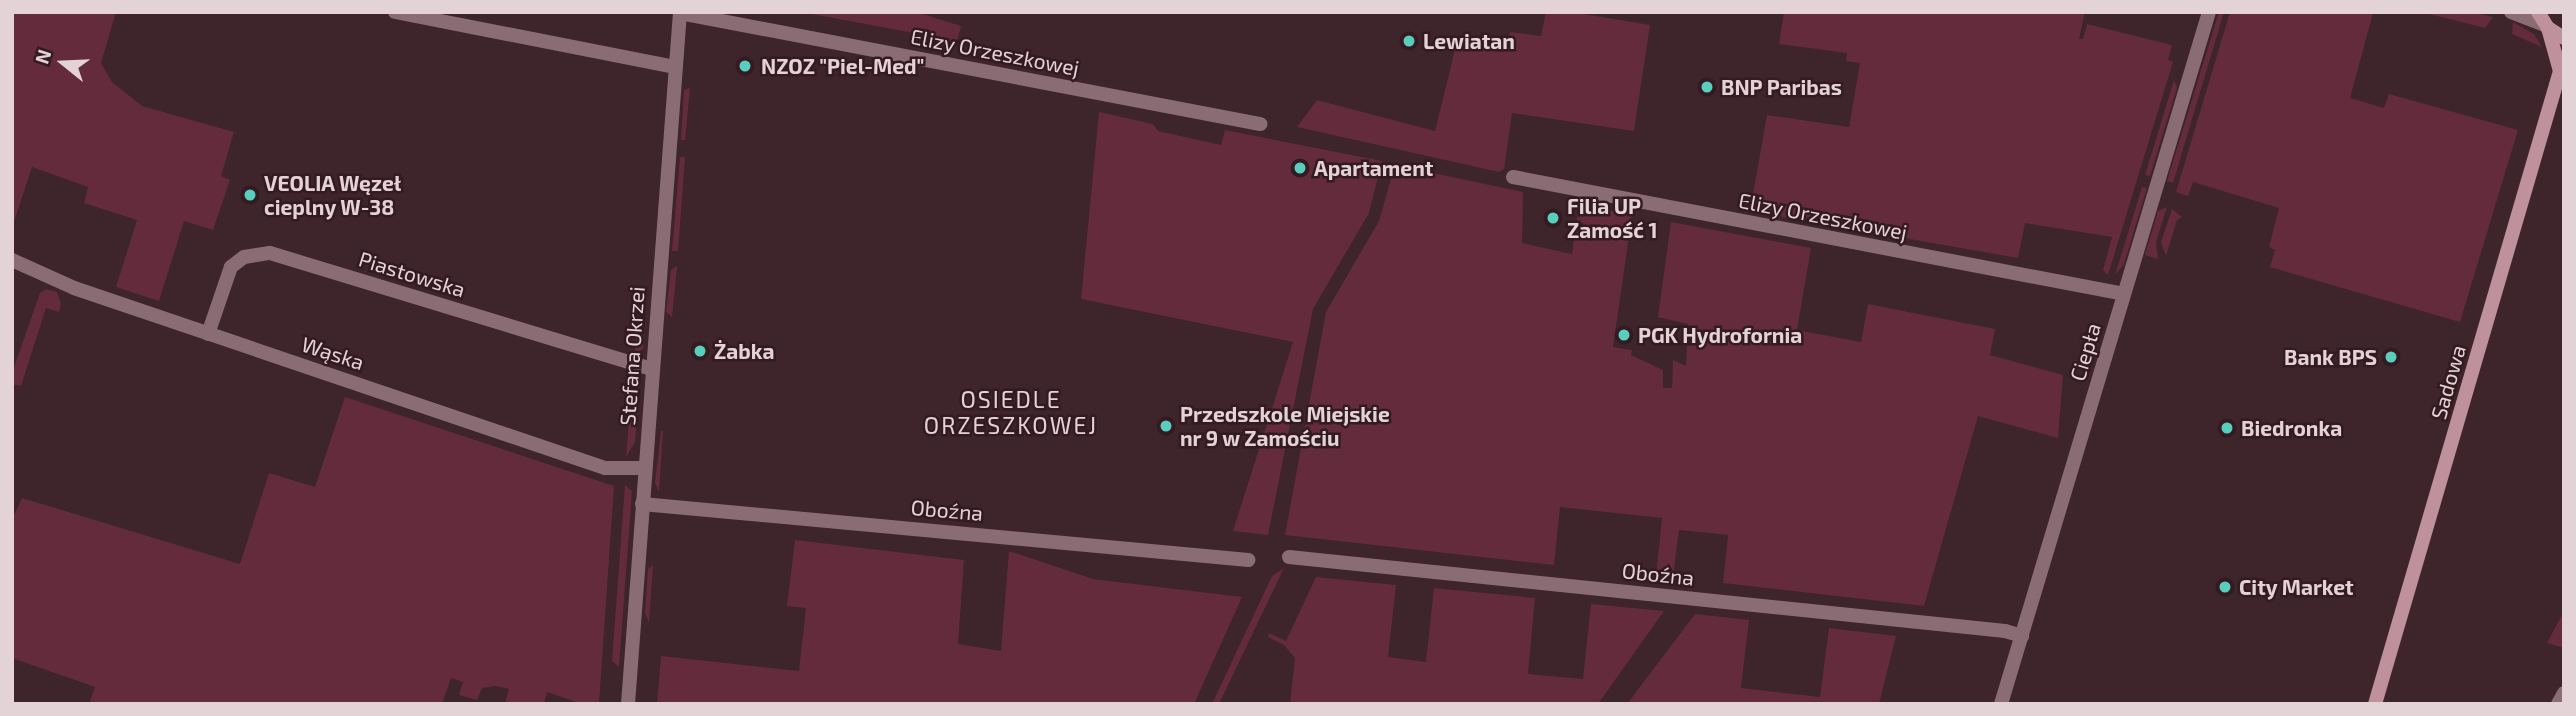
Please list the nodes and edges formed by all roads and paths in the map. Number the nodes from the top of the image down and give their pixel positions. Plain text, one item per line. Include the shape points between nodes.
1 (395, 12) edge
2 (680, 12) edge
3 (2209, 12) edge
4 (2511, 12) edge
5 (2544, 22) edge
6 (2564, 38) edge
7 (676, 67) junction
8 (2562, 70) edge
9 (1260, 124) dead end
10 (1514, 177) dead end
11 (12, 260) edge
12 (2124, 295) junction
13 (208, 334) junction
14 (651, 369) junction
15 (644, 468) junction
16 (642, 504) junction
17 (1289, 557) dead end
18 (1248, 560) dead end
19 (2022, 636) junction
20 (2564, 692) edge
21 (628, 704) edge
22 (2001, 704) edge
23 (2375, 704) edge
24 (2558, 704) edge

1 - 7 street
2 - 7 street, Stefana Okrzei
2 - 9 street, Elizy Orzeszkowej
3 - 12 street, Ciepła
4 - 5 street
5 - 6 main road
5 - 8 main road, Sadowa
7 - 14 street, Stefana Okrzei
8 - 23 main road, Sadowa
10 - 12 street, Elizy Orzeszkowej
11 - 13 street, Wąska via 62,283
12 - 19 street, Ciepła
13 - 14 street, Piastowska via 231,267 244,257 270,253
13 - 15 street, Wąska via 605,468
14 - 15 street, Stefana Okrzei
15 - 16 street, Stefana Okrzei
16 - 18 street, Oboźna
16 - 21 street, Stefana Okrzei
17 - 19 street, Oboźna
19 - 22 street, Ciepła
20 - 24 street

